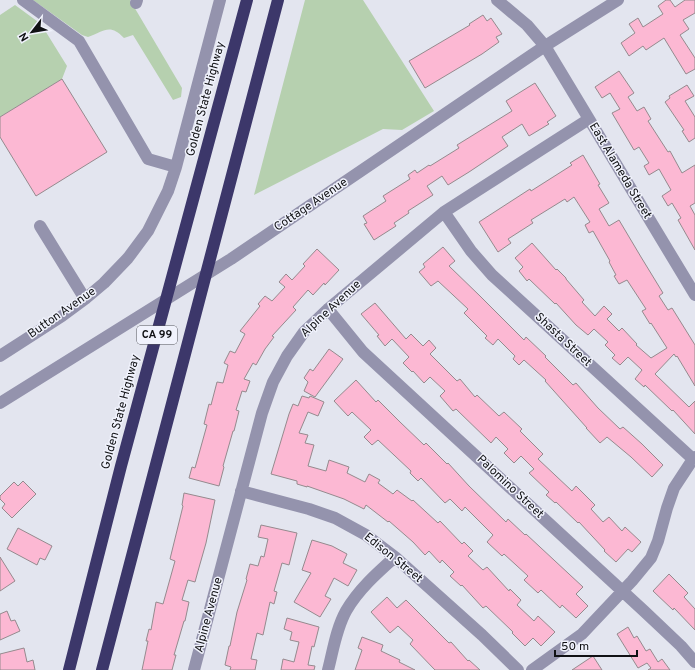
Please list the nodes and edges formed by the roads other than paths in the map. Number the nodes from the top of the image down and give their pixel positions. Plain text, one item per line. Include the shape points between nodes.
1 (23, 0) edge
2 (220, 0) edge
3 (248, 0) edge
4 (278, 0) edge
5 (497, 0) edge
6 (618, 0) edge
7 (545, 46) junction
8 (589, 119) junction
9 (176, 168) junction
10 (444, 212) junction
11 (40, 226) dead end
12 (695, 295) edge
13 (85, 299) junction
14 (328, 309) junction
15 (0, 356) edge
16 (0, 403) edge
17 (694, 458) edge
18 (241, 491) junction
19 (394, 557) junction
20 (622, 592) junction
21 (695, 662) edge
22 (69, 670) edge
23 (102, 670) edge
24 (194, 670) edge
25 (328, 670) edge
26 (518, 670) edge
27 (532, 670) edge

1 - 9 street via 79,41 148,159
2 - 9 street, Button Avenue
3 - 22 highway, Golden State Highway / CA 99 via 121,466
4 - 23 highway, CA 99
5 - 7 street, East Alameda Street via 527,25
6 - 7 street, Cottage Avenue
7 - 8 street, East Alameda Street
7 - 16 street, Cottage Avenue via 231,259
8 - 10 street, Alpine Avenue
8 - 12 street, East Alameda Street
9 - 13 street, Button Avenue via 168,191 148,231 128,258
10 - 14 street, Alpine Avenue
10 - 17 street, Shasta Street via 471,251 492,275
11 - 13 street
13 - 15 street, Button Avenue
14 - 18 street, Alpine Avenue via 304,332 273,382
14 - 20 street, Palomino Street via 363,352
17 - 20 street via 674,488 651,558
18 - 19 street, Edison Street via 335,518 366,535
18 - 24 street, Alpine Avenue
19 - 25 street via 358,593 346,612 339,627
19 - 26 street, Edison Street
20 - 21 street, Palomino Street
20 - 27 street via 582,634

